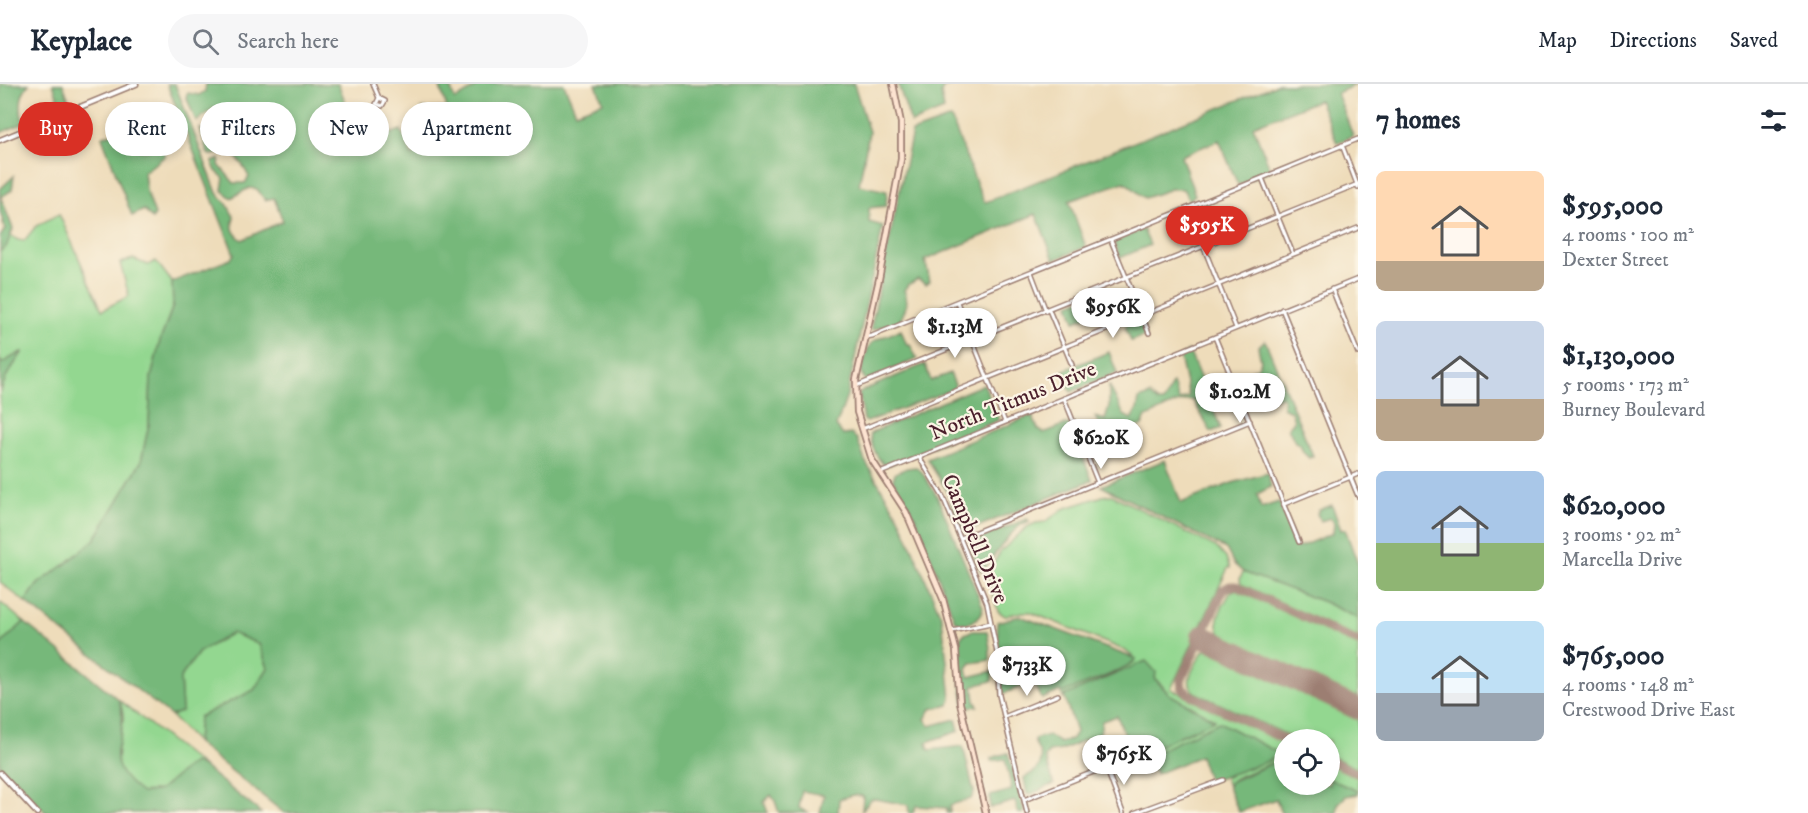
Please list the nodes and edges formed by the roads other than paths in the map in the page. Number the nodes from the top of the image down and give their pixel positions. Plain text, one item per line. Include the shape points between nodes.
1 (136, 84) edge
2 (373, 84) edge
3 (893, 84) edge
4 (379, 98) dead end
5 (1358, 139) edge
6 (0, 140) edge
7 (1342, 146) junction
8 (1262, 178) junction
9 (1358, 185) edge
10 (1188, 208) junction
11 (1278, 217) junction
12 (1358, 228) edge
13 (1110, 240) junction
14 (1203, 247) junction
15 (1293, 255) junction
16 (1031, 272) junction
17 (1126, 278) junction
18 (1358, 279) edge
19 (1218, 285) junction
20 (1332, 289) junction
21 (957, 302) junction
22 (1282, 309) junction
23 (1048, 310) junction
24 (1142, 316) junction
25 (1236, 328) junction
26 (1149, 333) dead end
27 (866, 337) junction
28 (1215, 337) junction
29 (972, 340) junction
30 (1064, 348) junction
31 (1358, 353) edge
32 (1072, 365) dead end
33 (987, 378) junction
34 (855, 386) junction
35 (1064, 398) junction
36 (1250, 421) junction
37 (1005, 422) junction
38 (862, 429) junction
39 (919, 457) junction
40 (880, 473) junction
41 (1358, 474) edge
42 (1350, 477) junction
43 (1098, 483) junction
44 (1358, 496) edge
45 (1284, 504) junction
46 (961, 538) junction
47 (1299, 542) dead end
48 (991, 623) junction
49 (952, 631) junction
50 (1058, 695) dead end
51 (1004, 717) junction
52 (1143, 752) dead end
53 (1106, 767) junction
54 (0, 773) edge
55 (1223, 780) dead end
56 (1024, 800) junction
57 (37, 813) edge
58 (986, 813) edge
59 (1027, 813) edge
60 (1123, 813) edge
61 (1134, 813) edge

1 - 6 street
2 - 4 street
3 - 27 main road via 902,123 901,159
5 - 7 street
7 - 8 street
7 - 9 street
8 - 10 street
8 - 11 street
9 - 11 street
10 - 13 street
10 - 14 street
11 - 14 street
11 - 15 street
12 - 15 street
13 - 16 street
13 - 17 street
14 - 17 street
14 - 19 street
15 - 19 street
16 - 21 street
16 - 23 street
17 - 23 street
17 - 24 street
18 - 20 street, North Titmus Drive
19 - 24 street
19 - 25 street
20 - 22 street, North Titmus Drive
20 - 31 street
21 - 27 street
21 - 29 street
22 - 25 street, North Titmus Drive
22 - 42 street
23 - 29 street
23 - 30 street
24 - 26 street
24 - 30 street
25 - 28 street, North Titmus Drive
27 - 34 main road
28 - 35 street, North Titmus Drive
28 - 36 street
29 - 33 street
29 - 34 street
30 - 32 street
30 - 33 street
33 - 37 street
33 - 38 street
34 - 38 main road
35 - 37 street, North Titmus Drive
35 - 43 street
36 - 43 street
36 - 45 street
37 - 39 street, North Titmus Drive
38 - 40 main road
39 - 40 street, North Titmus Drive
39 - 46 street, Campbell Drive via 940,490
40 - 49 main road via 906,512 943,599
41 - 42 street
42 - 44 street
42 - 45 street
43 - 46 street
45 - 47 street
46 - 48 street, Campbell Drive
48 - 49 street
48 - 51 street, Campbell Drive
49 - 58 main road via 960,703
50 - 51 street
51 - 56 street, Campbell Drive
52 - 53 street
53 - 56 street
53 - 60 street
54 - 57 street
55 - 61 street
56 - 59 street, Campbell Drive

